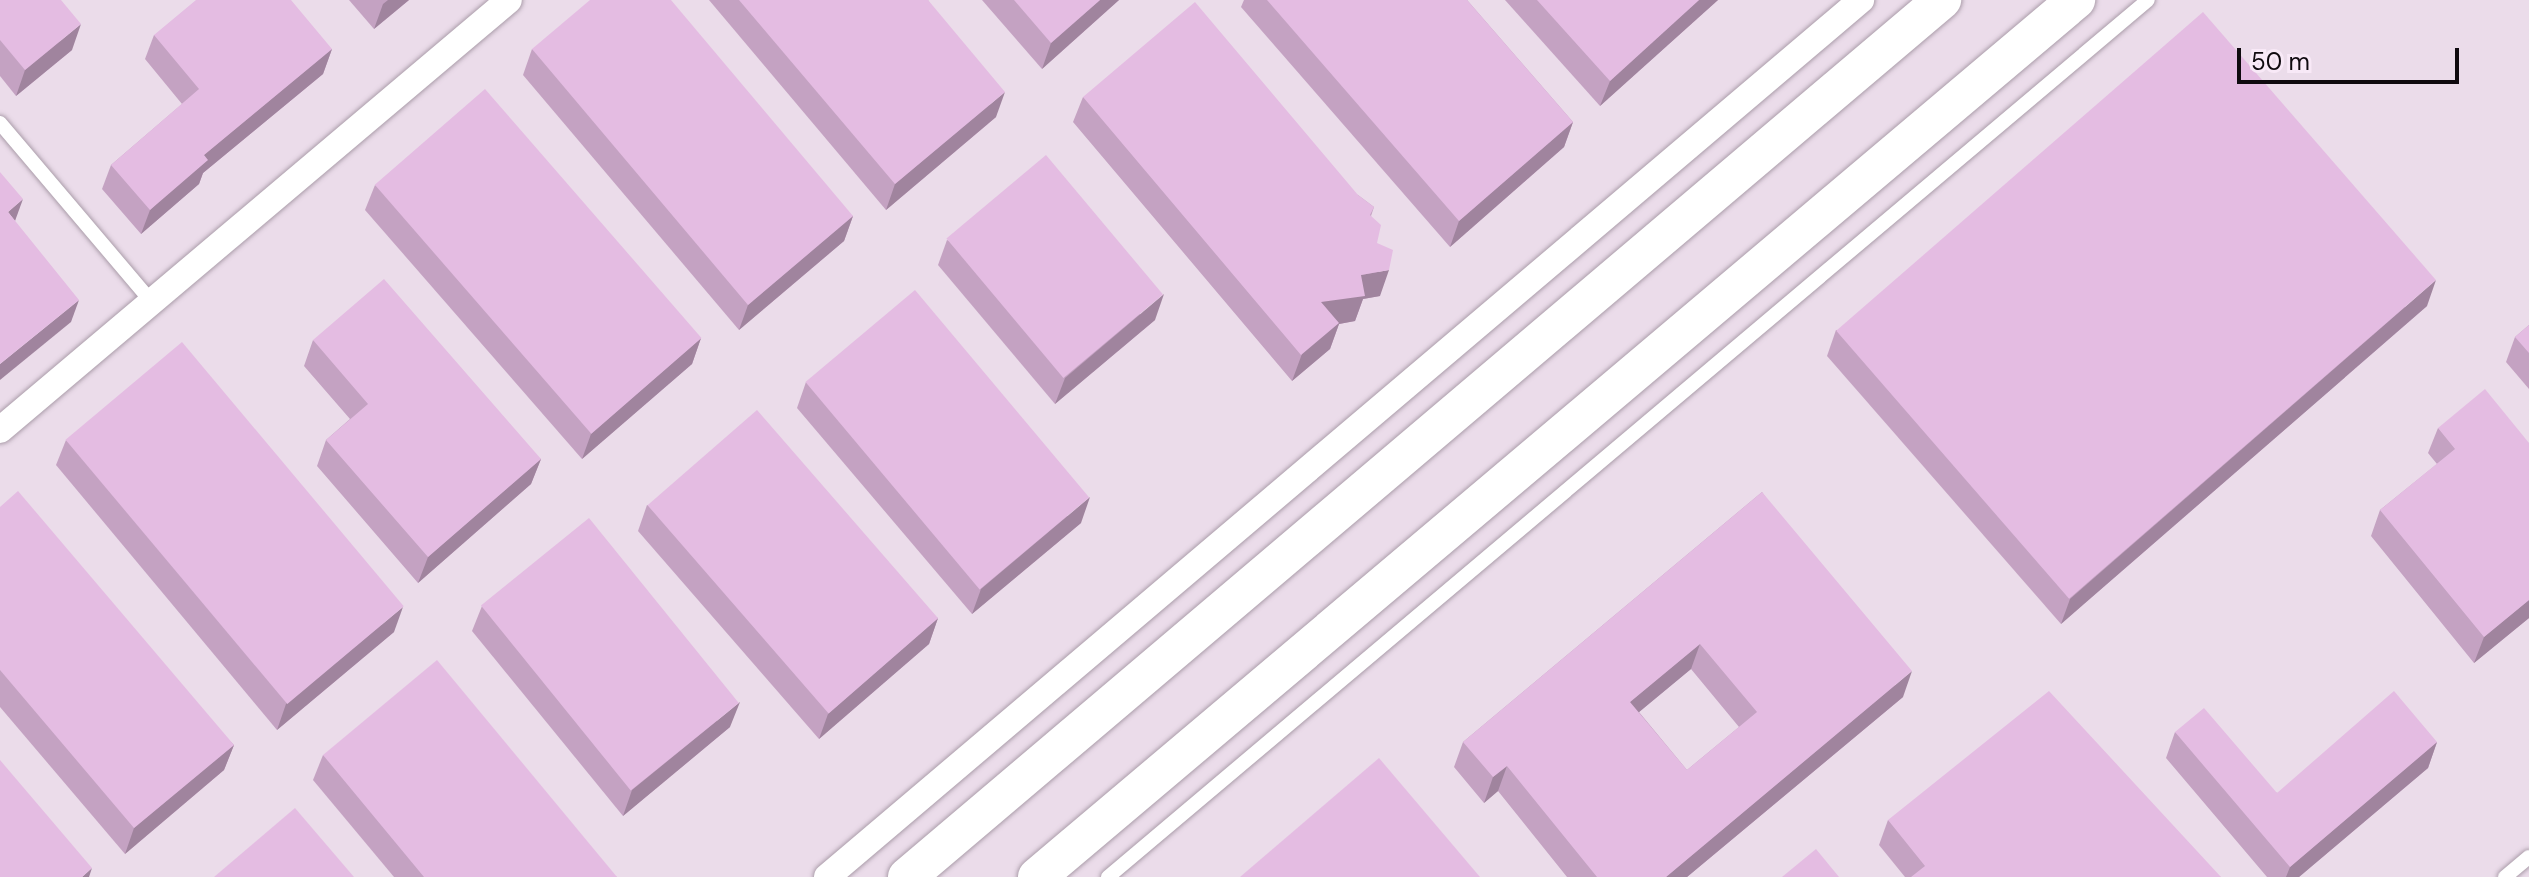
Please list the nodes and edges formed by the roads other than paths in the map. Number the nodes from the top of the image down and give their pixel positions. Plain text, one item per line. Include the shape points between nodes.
1 (509, 0) edge
2 (1861, 0) edge
3 (1942, 0) edge
4 (2076, 0) edge
5 (2148, 0) edge
6 (0, 123) edge
7 (151, 301) junction
8 (0, 430) edge
9 (2529, 857) edge
10 (827, 877) edge
11 (907, 877) edge
12 (1037, 877) edge
13 (1108, 877) edge
14 (2507, 877) edge

1 - 7 street
2 - 10 street
3 - 11 main road
4 - 12 main road
5 - 13 lane
6 - 7 lane
7 - 8 street
9 - 14 lane

